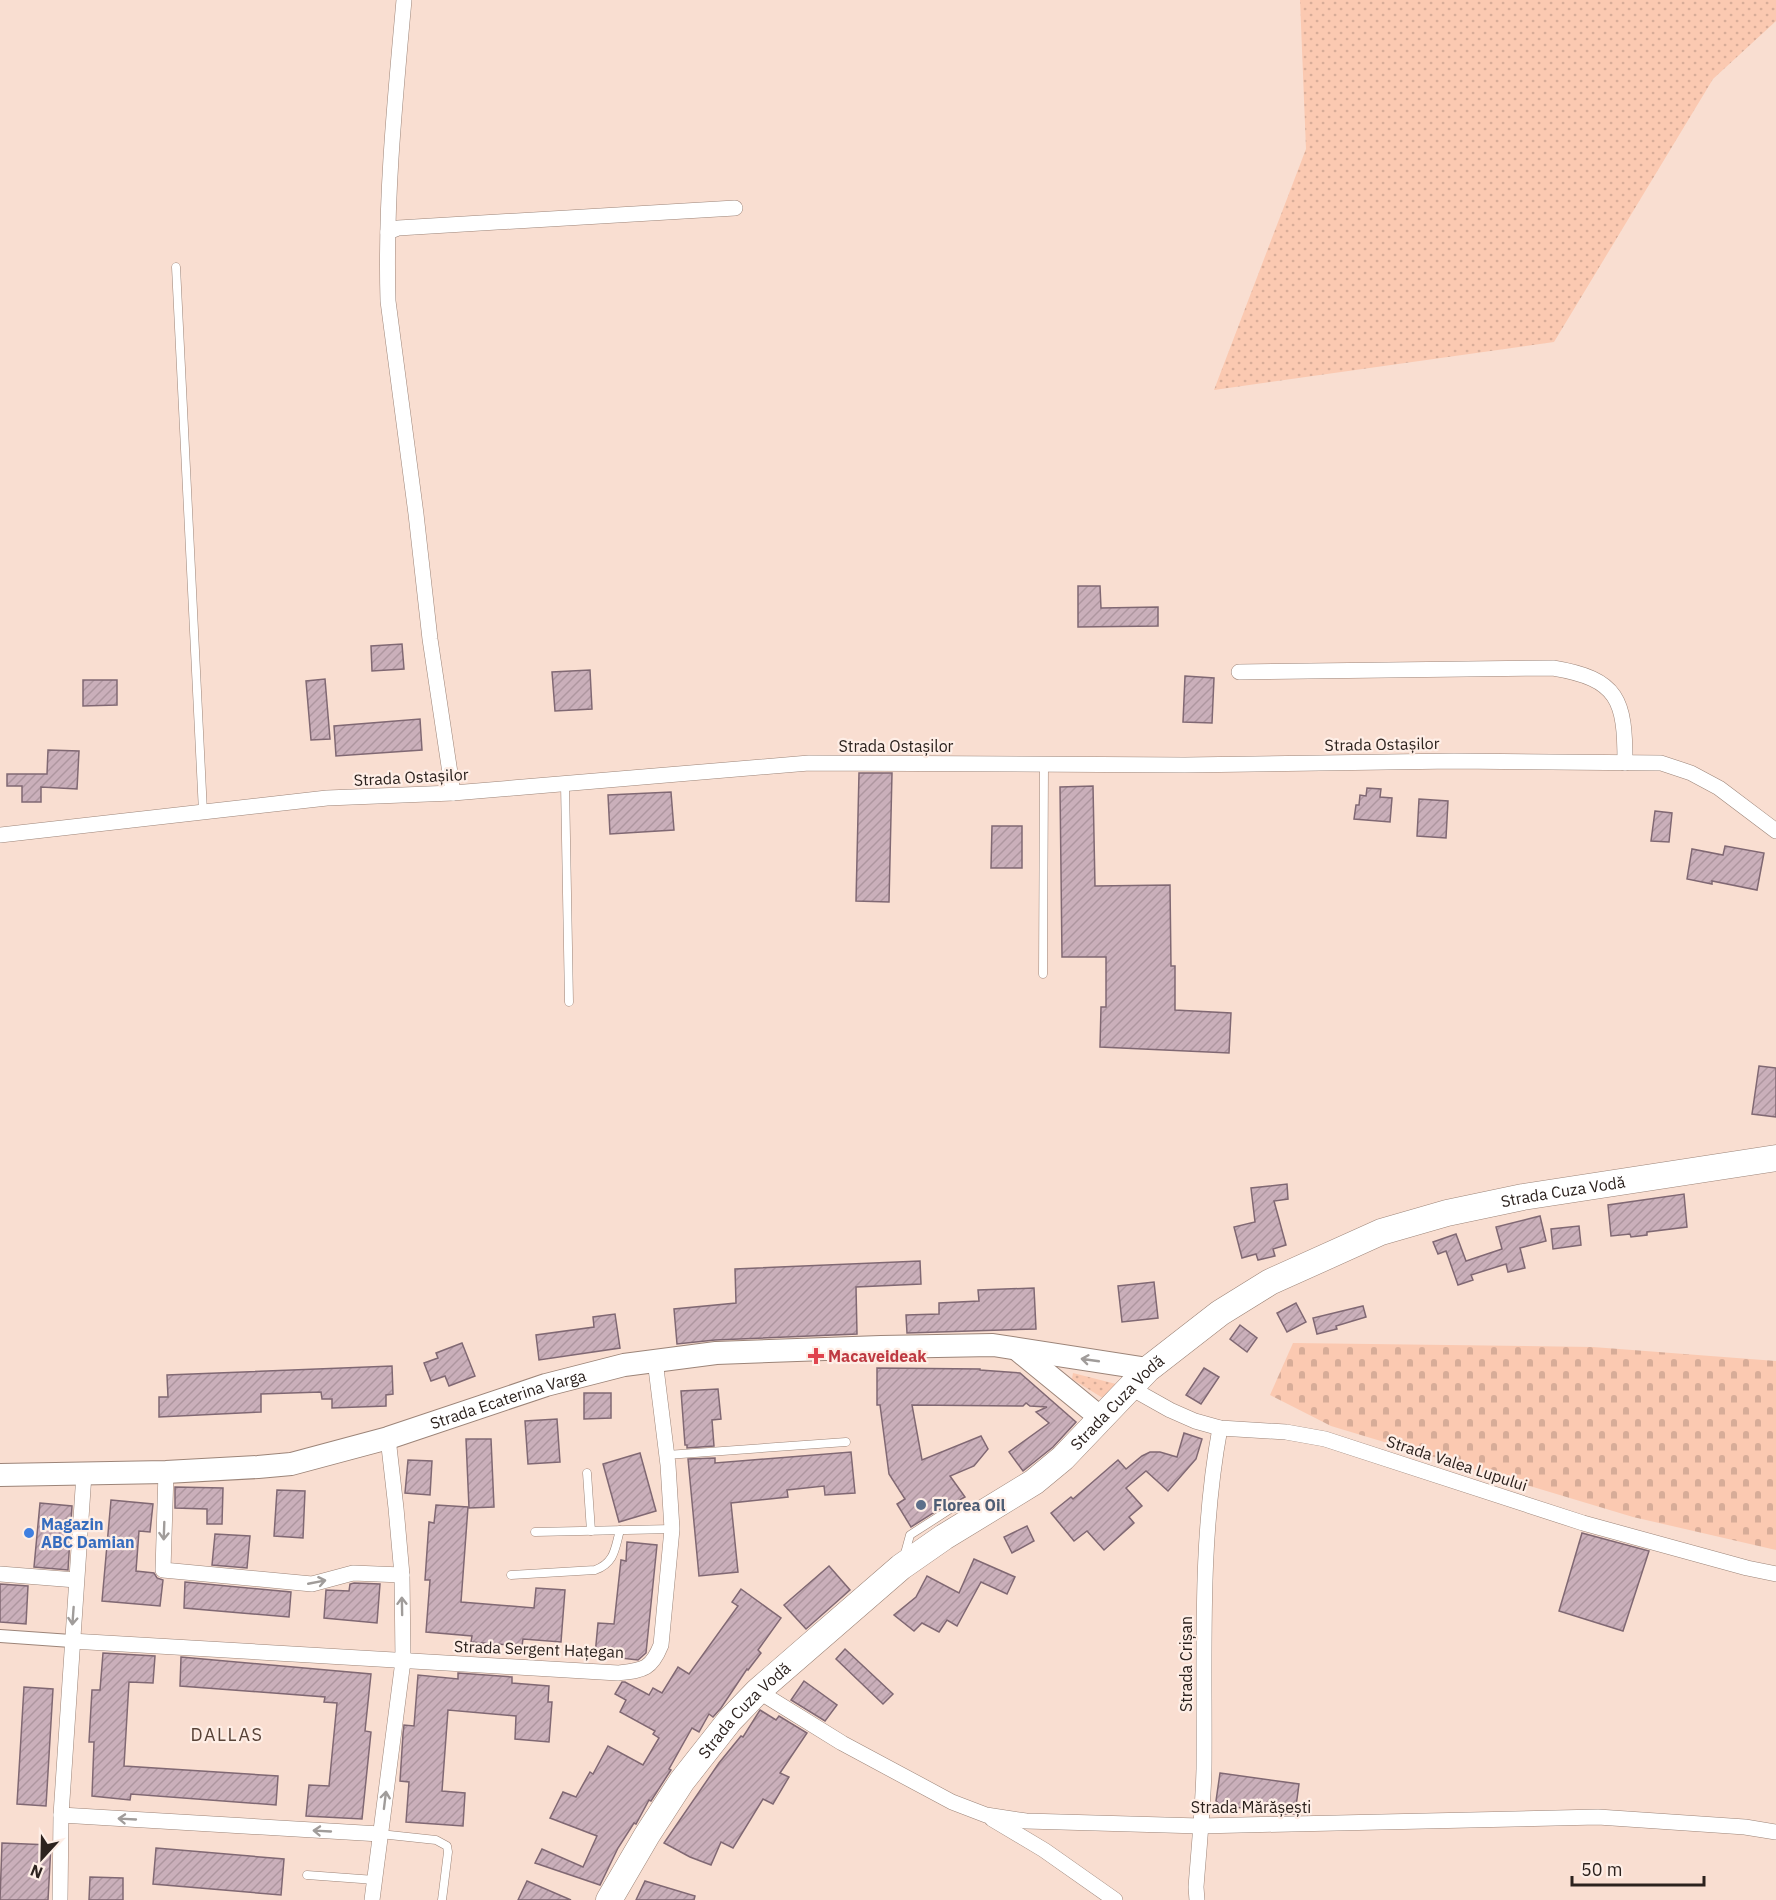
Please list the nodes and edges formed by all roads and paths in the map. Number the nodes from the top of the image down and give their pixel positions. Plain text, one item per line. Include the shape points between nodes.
1 (404, 0) edge
2 (735, 208) dead end
3 (388, 232) junction
4 (176, 267) dead end
5 (1239, 672) dead end
6 (1624, 763) junction
7 (1044, 764) junction
8 (565, 784) junction
9 (453, 793) junction
10 (203, 812) junction
11 (1776, 831) edge
12 (0, 835) edge
13 (1043, 974) dead end
14 (569, 1002) dead end
15 (1776, 1158) edge
16 (1018, 1350) junction
17 (655, 1360) junction
18 (1148, 1369) junction
19 (1130, 1387) junction
20 (1101, 1418) junction
21 (1220, 1428) junction
22 (388, 1438) junction
23 (846, 1442) dead end
24 (667, 1455) junction
25 (166, 1472) junction
26 (587, 1473) dead end
27 (84, 1474) junction
28 (0, 1475) edge
29 (672, 1529) junction
30 (620, 1530) junction
31 (591, 1531) junction
32 (535, 1532) dead end
33 (0, 1574) edge
34 (1776, 1574) edge
35 (402, 1575) junction
36 (511, 1575) dead end
37 (76, 1580) junction
38 (0, 1636) edge
39 (71, 1641) junction
40 (403, 1661) junction
41 (758, 1690) junction
42 (61, 1815) junction
43 (986, 1815) junction
44 (1200, 1826) junction
45 (1776, 1832) edge
46 (380, 1834) junction
47 (307, 1875) dead end
48 (375, 1880) junction
49 (60, 1900) edge
50 (372, 1900) edge
51 (442, 1900) edge
52 (609, 1900) edge
53 (1115, 1900) edge
54 (1197, 1900) edge

1 - 3 street via 390,153
2 - 3 street via 398,228
3 - 9 street via 388,301
4 - 10 lane
5 - 6 street via 1552,668 1577,672 1598,681 1612,693 1622,712
6 - 7 street, Strada Ostașilor
6 - 11 street, Strada Ostașilor via 1661,763 1690,773 1719,788
7 - 8 street, Strada Ostașilor via 809,764
7 - 13 lane
8 - 9 street, Strada Ostașilor
8 - 14 lane
9 - 10 street, Strada Ostașilor via 327,798
10 - 12 street, Strada Ostașilor
15 - 18 main road, Strada Cuza Vodă via 1522,1197 1381,1232 1270,1282 1220,1313
16 - 17 main road, Strada Ecaterina Varga via 993,1345 881,1347 716,1353
18 -> 16 main road, Strada Ecaterina Varga
16 - 20 main road, Strada Ecaterina Varga
17 - 22 main road, Strada Ecaterina Varga via 546,1385
17 - 24 street, Strada Sergent Hațegan
18 - 19 main road, Strada Cuza Vodă
19 - 20 main road, Strada Cuza Vodă
19 - 21 street, Strada Valea Lupului via 1170,1410
20 - 41 main road, Strada Cuza Vodă via 1064,1458 1034,1482 901,1567
21 - 34 street, Strada Valea Lupului via 1325,1439 1583,1523
21 - 44 street, Strada Crișan via 1208,1511
22 - 25 main road, Strada Ecaterina Varga via 291,1464
22 - 35 street
23 - 24 lane
24 - 29 street, Strada Sergent Hațegan
25 - 27 main road, Strada Ecaterina Varga
25 -> 35 street via 163,1570 312,1584 353,1573
26 - 31 lane
27 - 28 main road, Strada Ecaterina Varga
27 - 37 street
29 - 30 lane
29 - 40 street, Strada Sergent Hațegan via 661,1644 656,1659 641,1670 618,1673
30 - 31 lane
30 - 36 lane via 611,1561 604,1567
31 - 32 lane
33 - 37 street
40 -> 35 street
37 -> 39 street
38 - 39 street, Strada Sergent Hațegan
39 - 40 street, Strada Sergent Hațegan
39 - 42 street
46 -> 40 street
41 - 43 street, Strada Mărășești via 881,1765
41 - 52 main road, Strada Cuza Vodă via 682,1781
46 -> 42 street
42 - 49 street
43 - 44 street, Strada Mărășești via 1026,1821
43 - 53 street
44 - 45 street, Strada Mărășești via 1598,1817
44 - 54 street, Strada Crișan
46 - 48 street
46 - 51 lane via 436,1840 447,1846
47 - 48 lane
48 - 50 street

